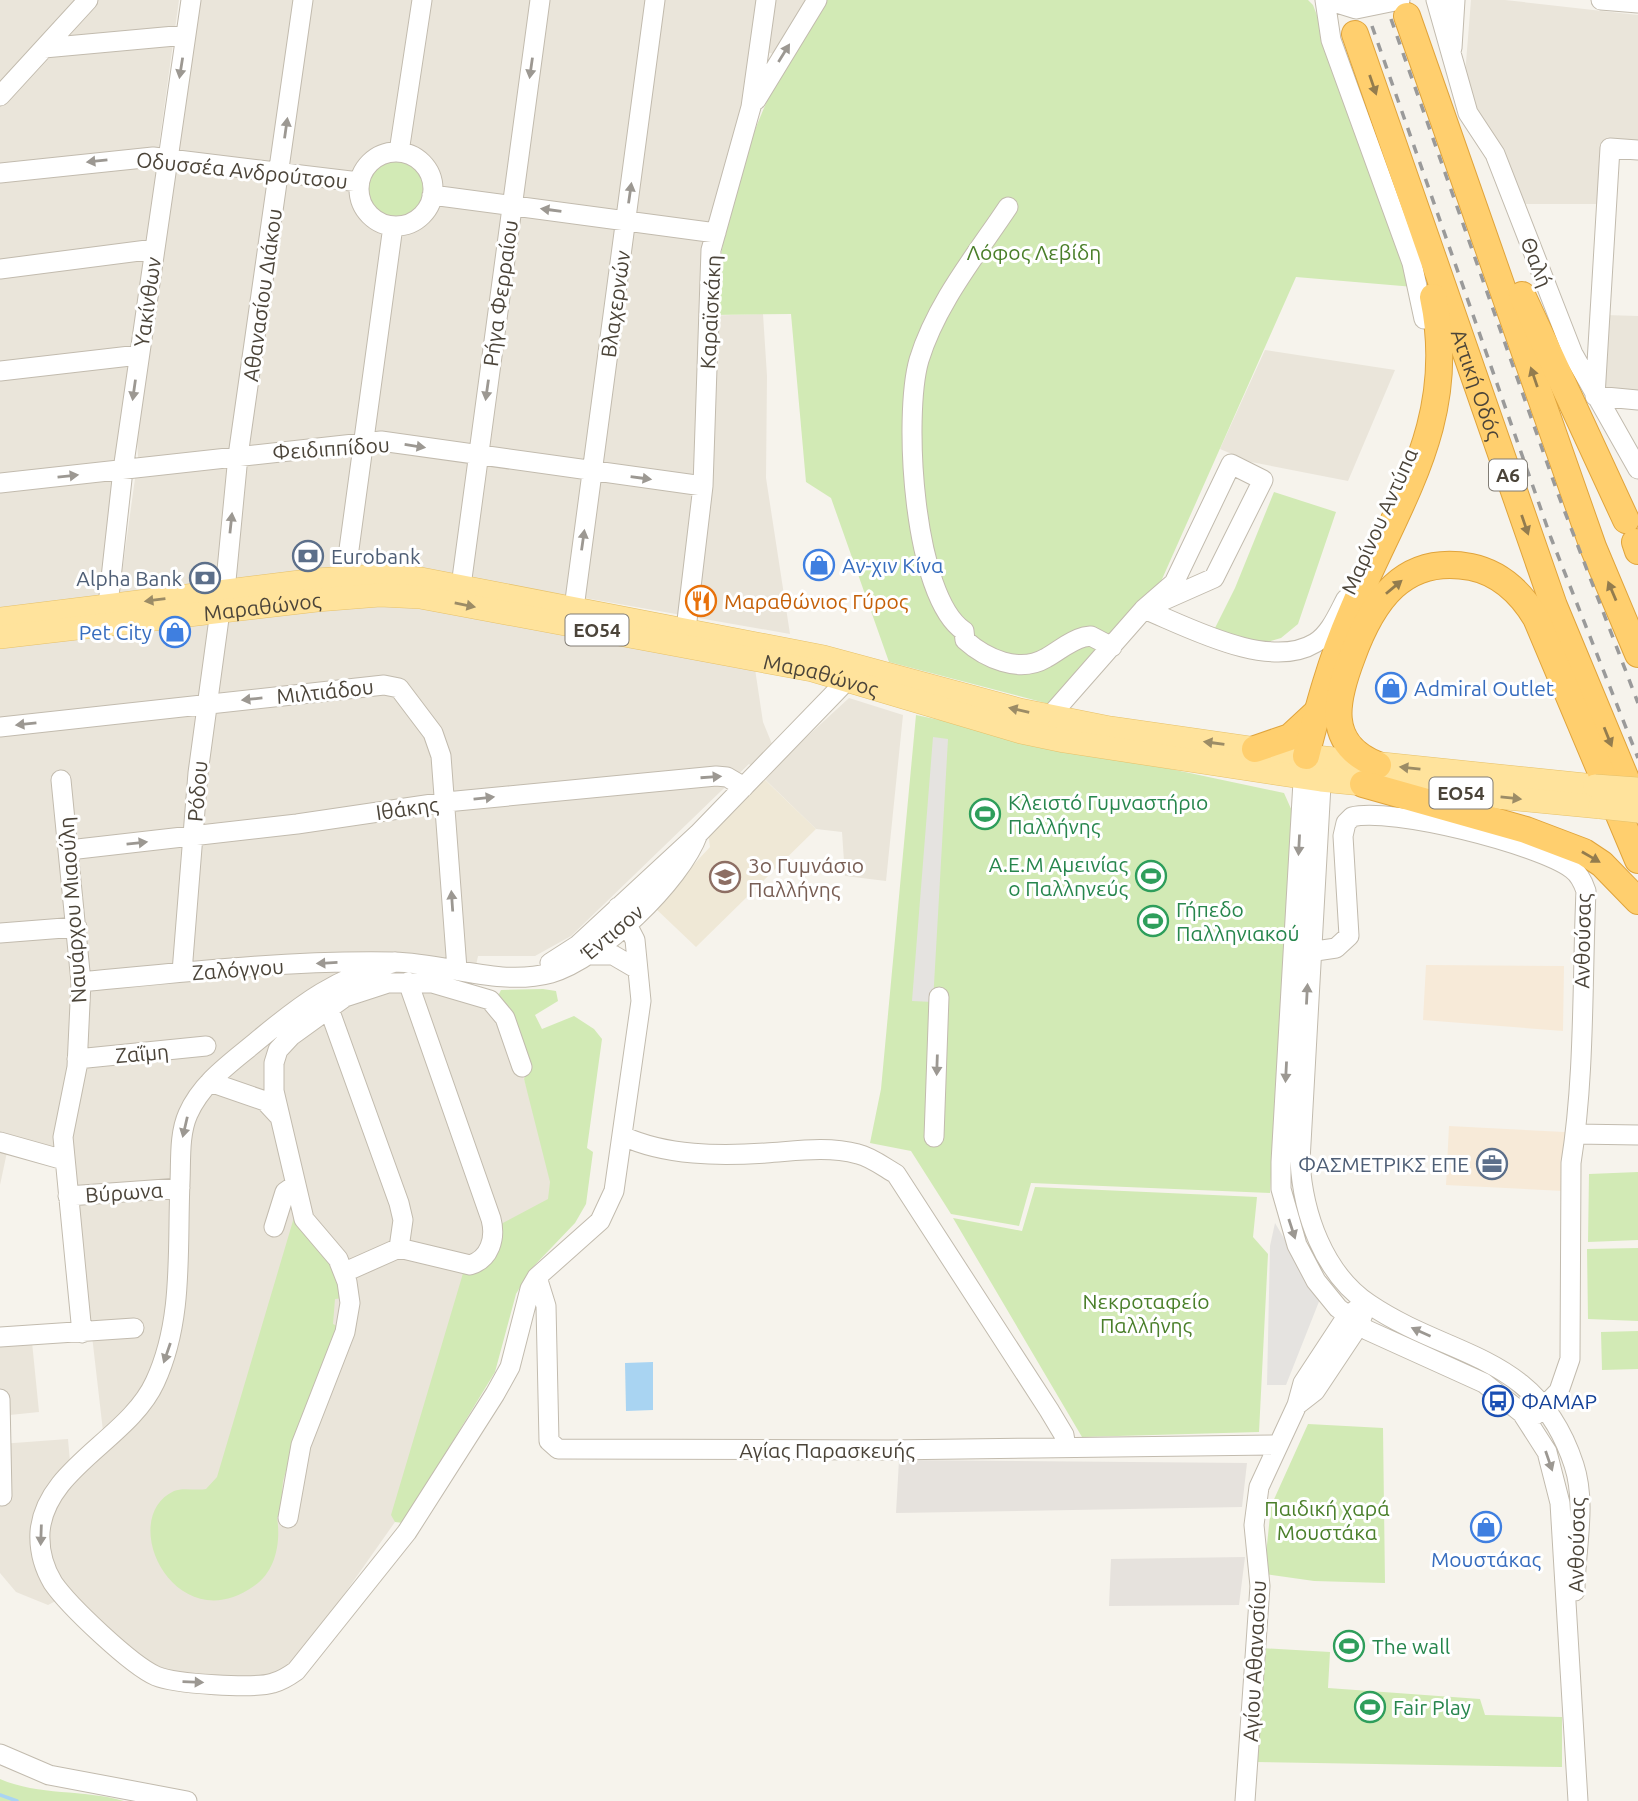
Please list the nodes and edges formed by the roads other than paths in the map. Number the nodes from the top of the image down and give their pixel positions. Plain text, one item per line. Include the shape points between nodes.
1 (191, 0) edge
2 (303, 0) edge
3 (422, 0) edge
4 (540, 0) edge
5 (655, 0) edge
6 (766, 0) edge
7 (817, 0) edge
8 (1326, 0) edge
9 (1436, 0) edge
10 (1455, 0) edge
11 (1601, 0) edge
12 (80, 3) edge
13 (1638, 3) edge
14 (1404, 8) edge
15 (1355, 34) dead end
16 (186, 35) junction
17 (44, 48) junction
18 (1452, 50) junction
19 (0, 96) edge
20 (751, 107) junction
21 (1391, 136) junction
22 (1638, 150) edge
23 (399, 152) junction
24 (167, 158) junction
25 (280, 172) junction
26 (0, 173) edge
27 (359, 182) junction
28 (432, 195) junction
29 (512, 205) junction
30 (1008, 207) dead end
31 (626, 220) junction
32 (393, 226) junction
33 (716, 233) junction
34 (155, 249) junction
35 (0, 269) edge
36 (139, 355) junction
37 (0, 371) edge
38 (1595, 396) junction
39 (1638, 400) edge
40 (364, 442) junction
41 (478, 455) junction
42 (238, 456) junction
43 (1638, 469) edge
44 (123, 470) junction
45 (593, 471) junction
46 (0, 483) edge
47 (703, 486) junction
48 (1633, 538) edge
49 (461, 586) junction
50 (346, 587) junction
51 (222, 601) junction
52 (108, 605) junction
53 (574, 608) junction
54 (1144, 609) junction
55 (0, 619) edge
56 (686, 629) junction
57 (0, 637) edge
58 (1112, 647) junction
59 (1638, 654) edge
60 (854, 674) junction
61 (206, 704) junction
62 (1317, 712) junction
63 (1050, 716) junction
64 (0, 727) edge
65 (1255, 749) junction
66 (1313, 768) junction
67 (1371, 774) junction
68 (61, 780) dead end
69 (744, 787) junction
70 (1638, 789) edge
71 (1598, 796) junction
72 (446, 802) junction
73 (1638, 810) edge
74 (193, 837) junction
75 (69, 850) junction
76 (1638, 860) edge
77 (1638, 901) edge
78 (619, 918) junction
79 (76, 927) junction
80 (0, 933) edge
81 (1309, 952) junction
82 (589, 955) junction
83 (395, 962) junction
84 (457, 969) junction
85 (637, 969) junction
86 (182, 972) junction
87 (498, 977) junction
88 (81, 982) junction
89 (408, 982) junction
90 (939, 997) dead end
91 (328, 1006) junction
92 (206, 1046) dead end
93 (77, 1059) junction
94 (522, 1067) dead end
95 (215, 1076) junction
96 (274, 1091) junction
97 (278, 1115) junction
98 (1576, 1134) junction
99 (1638, 1135) edge
100 (623, 1136) junction
101 (934, 1137) dead end
102 (0, 1142) edge
103 (64, 1160) junction
104 (295, 1185) junction
105 (180, 1188) junction
106 (68, 1196) junction
107 (274, 1227) dead end
108 (398, 1248) junction
109 (345, 1272) junction
110 (537, 1277) junction
111 (1366, 1303) junction
112 (1353, 1320) junction
113 (134, 1328) dead end
114 (82, 1333) junction
115 (0, 1337) edge
116 (0, 1399) edge
117 (1545, 1407) junction
118 (1529, 1422) junction
119 (1276, 1445) junction
120 (1066, 1447) junction
121 (2, 1496) dead end
122 (288, 1518) dead end
123 (1571, 1648) junction
124 (0, 1754) edge
125 (187, 1801) edge
126 (1245, 1801) edge
127 (1578, 1801) edge

1 - 16 street, Υακίνθων
25 -> 2 street, Αθανασίου Διάκου
3 - 23 street
4 -> 29 street, Ρήγα Φερραίου
31 -> 5 street, Βλαχερνών
6 - 20 street, Καραϊσκάκη
20 -> 7 street
8 - 14 street via 1356,9
8 - 54 street, Μαρίνου Αντύπα via 1331,40 1420,289 1427,361 1415,440 1337,618 1317,642 1252,651
9 - 18 street, Θαλή
10 - 18 street, Θαλή
11 - 13 street
12 - 17 street
14 - 48 highway via 1451,109 1538,332
59 -> 14 highway via 1593,547
15 -> 21 highway, Αττική Οδός / Α6
16 - 17 street
16 -> 24 street, Υακίνθων
17 - 19 street
18 - 38 street, Θαλή via 1468,113 1494,153 1573,354
20 - 33 street, Καραϊσκάκη
21 - 62 highway via 1435,305 1439,385 1422,458 1350,616
21 -> 73 highway, Αττική Οδός / Α6 via 1554,606
22 - 38 street via 1610,148
23 - 27 street via 376,157
23 - 28 street via 416,157 428,170
24 - 25 street, Οδυσσέα Ανδρούτσου
24 -> 26 street, Οδυσσέα Ανδρούτσου via 133,157
24 - 34 street, Υακίνθων
25 - 27 street, Οδυσσέα Ανδρούτσου
25 - 42 street, Αθανασίου Διάκου
27 - 32 street via 364,208
28 - 29 street
28 - 32 street via 423,214
31 -> 29 street
29 -> 41 street, Ρήγα Φερραίου
30 - 58 street via 947,299 919,360 911,413 912,453 924,553 946,617 964,631 965,640 991,659 1035,662 1076,639 1091,636
31 - 33 street
31 - 45 street, Βλαχερνών
32 - 40 street
33 - 47 street, Καραϊσκάκη via 709,267
34 - 35 street
34 - 36 street, Υακίνθων
36 - 37 street
36 -> 44 street, Υακίνθων
38 - 39 street
38 - 43 street, Θαλή
40 -> 41 street, Φειδιππίδου
40 - 42 street, Φειδιππίδου
40 - 50 street
41 - 45 street, Φειδιππίδου
41 - 49 street, Ρήγα Φερραίου
42 - 44 street, Φειδιππίδου
51 -> 42 street, Αθανασίου Διάκου
46 -> 44 street, Φειδιππίδου
44 - 52 street, Υακίνθων
45 -> 47 street, Φειδιππίδου
53 -> 45 street, Βλαχερνών
47 - 56 street, Καραϊσκάκη
49 - 50 main road, Μαραθώνος / ΕΟ54 via 398,577
49 - 53 main road, Μαραθώνος / ΕΟ54
50 - 51 main road, Μαραθώνος / ΕΟ54
50 -> 60 main road, Μαραθώνος / ΕΟ54
51 -> 52 main road, Μαραθώνος / ΕΟ54
51 - 57 main road, Μαραθώνος / ΕΟ54
51 - 61 street, Ρόδου
52 - 55 main road, Μαραθώνος / ΕΟ54
53 - 56 main road, Μαραθώνος / ΕΟ54
54 - 54 street via 1213,578 1263,480 1231,464 1174,583
54 - 58 street
56 - 60 main road, Μαραθώνος / ΕΟ54
58 - 63 street
63 -> 60 main road, Μαραθώνος / ΕΟ54
60 - 66 main road, Μαραθώνος / ΕΟ54 via 1042,737
60 - 69 street, Έντισον
61 -> 64 street, Μιλτιάδου
72 -> 61 street, Μιλτιάδου via 436,740 399,688 384,685
61 - 74 street, Ρόδου
62 - 65 highway via 1290,737
62 - 66 highway
65 -> 63 main road, Μαραθώνος / ΕΟ54
65 - 66 main road, Μαραθώνος / ΕΟ54
66 - 67 main road, Μαραθώνος / ΕΟ54
66 - 81 street, Ανθούσας
66 -> 112 street, Ανθούσας via 1281,1189 1306,1263 1328,1296
67 - 71 main road, Μαραθώνος / ΕΟ54
67 -> 76 highway via 1348,743 1337,712 1338,695 1366,620 1388,590 1418,571 1449,565 1479,569 1513,588 1530,609
67 -> 77 highway via 1584,852
68 - 75 street, Ναυάρχου Μιαούλη
72 -> 69 street, Ιθάκης via 716,776
69 - 78 street, Έντισον via 698,834 684,863
70 - 71 main road, Μαραθώνος / ΕΟ54, bridge
71 - 73 main road, Μαραθώνος / ΕΟ54, bridge
72 - 74 street, Ιθάκης
84 -> 72 street, Μιλτιάδου
75 -> 74 street, Ιθάκης
74 - 86 street, Ρόδου
75 - 79 street, Ναυάρχου Μιαούλη
78 - 82 street, Έντισον
78 - 85 street
78 - 87 street, Έντισον via 553,961
79 - 80 street
79 - 88 street, Ναυάρχου Μιαούλη
81 - 98 street, Ανθούσας via 1336,948 1349,936 1343,836 1352,817 1380,815 1452,828 1536,851 1573,870 1586,891
111 -> 81 street, Ανθούσας via 1323,1251 1301,1182
82 - 85 street via 613,955
82 - 87 street, Έντισον via 553,972
83 - 84 street, Έντισον
83 -> 86 street, Ζαλόγγου
83 - 95 street via 329,986
84 - 87 street, Έντισον
85 - 100 street via 640,1009
86 - 88 street, Ζαλόγγου
88 - 93 street, Ναυάρχου Μιαούλη
89 - 91 street via 373,986
89 - 94 street via 432,983 495,1004 505,1018
89 - 108 street via 494,1231 486,1256 470,1265
90 -> 101 street
91 - 96 street via 278,1050
91 - 108 street via 399,1203 403,1220
92 - 93 street, Ζαΐμη
93 - 103 street, Ναυάρχου Μιαούλη via 64,1128
95 - 96 street
95 - 97 street via 265,1101
95 -> 105 street via 186,1120
96 - 97 street
97 - 104 street
98 - 99 street
98 - 117 street, Ανθούσας via 1571,1163 1570,1359 1559,1391
100 - 110 street via 606,1213
100 - 120 street via 647,1147 675,1151 815,1149 860,1154 896,1174 1049,1410
102 - 103 street
103 - 106 street, Ναυάρχου Μιαούλη
104 - 107 street via 285,1192
104 - 109 street via 307,1226 335,1254
105 - 106 street, Βύρωνα
105 -> 110 street via 176,1310 161,1368 139,1409 62,1481 42,1520 40,1539 47,1571 60,1592 132,1661 172,1681 266,1685 290,1675 305,1661 407,1532 495,1394 510,1367
106 - 114 street, Ναυάρχου Μιαούλη
108 - 109 street
109 - 122 street via 348,1320 308,1422
110 - 120 street, Αγίας Παρασκευής via 547,1315 549,1441 558,1449
111 - 112 street, Αγίου Αθανασίου
117 -> 111 street, Ανθούσας via 1520,1382 1479,1356
112 - 118 street, Ανθούσας via 1484,1383
112 - 119 street, Αγίου Αθανασίου via 1315,1391 1297,1405
113 - 114 street
114 - 115 street
116 - 121 street
117 - 118 street, Ανθούσας
117 - 123 street, Ανθούσας via 1575,1468 1580,1504
118 -> 123 street, Ανθούσας via 1547,1452 1557,1486
119 - 120 street, Αγίας Παρασκευής
119 - 126 street, Αγίου Αθανασίου via 1260,1481 1255,1511 1260,1586
123 - 127 street, Ανθούσας
124 - 125 street via 48,1775

